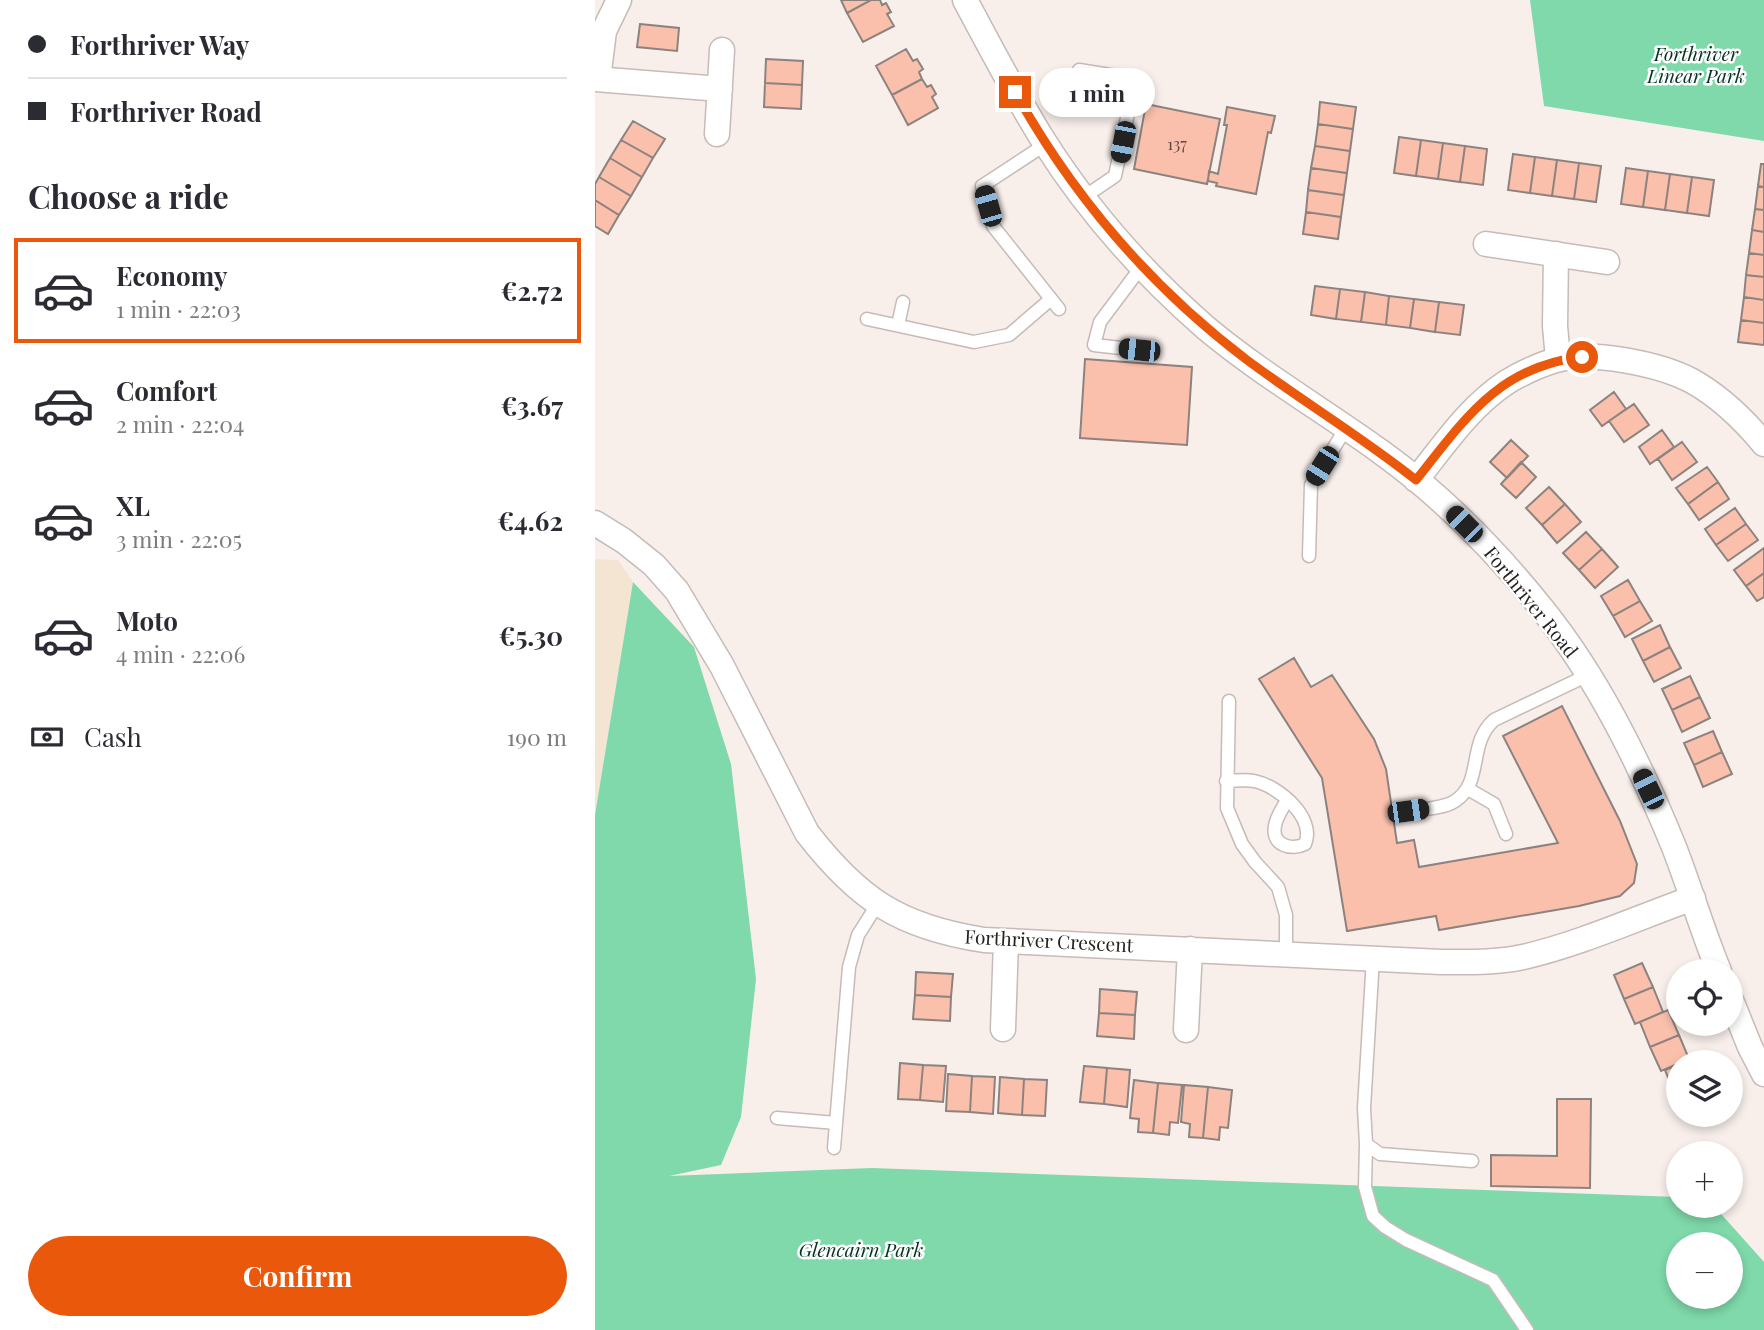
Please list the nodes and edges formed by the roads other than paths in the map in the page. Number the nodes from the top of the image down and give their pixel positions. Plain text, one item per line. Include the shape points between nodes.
1 (619, 0) edge
2 (965, 0) edge
3 (722, 50) dead end
4 (1079, 70) dead end
5 (597, 79) edge
6 (720, 89) junction
7 (717, 134) dead end
8 (1046, 144) junction
9 (1084, 197) junction
10 (1486, 244) dead end
11 (1556, 254) junction
12 (1607, 261) dead end
13 (1142, 266) junction
14 (903, 302) dead end
15 (867, 319) dead end
16 (898, 325) junction
17 (1139, 350) dead end
18 (1558, 359) junction
19 (1346, 428) junction
20 (1764, 444) edge
21 (1416, 480) junction
22 (595, 523) edge
23 (1309, 556) dead end
24 (1588, 674) junction
25 (1229, 701) dead end
26 (1226, 781) junction
27 (1468, 789) junction
28 (1287, 800) dead end
29 (1408, 811) dead end
30 (1506, 834) dead end
31 (1693, 898) junction
32 (877, 905) junction
33 (1006, 941) junction
34 (1190, 948) junction
35 (1286, 953) junction
36 (1373, 958) junction
37 (1715, 959) edge
38 (1003, 1029) dead end
39 (1186, 1030) dead end
40 (1743, 1030) edge
41 (1764, 1074) edge
42 (777, 1118) dead end
43 (836, 1123) junction
44 (1366, 1144) junction
45 (834, 1147) dead end
46 (1472, 1161) dead end
47 (1527, 1330) edge

1 - 5 street via 604,31
2 - 8 street, Forthriver Road
3 - 6 street
4 - 9 lane via 1135,79 1115,176
5 - 6 street
6 - 7 street
8 - 9 street, Forthriver Road
8 - 16 lane via 982,186 993,226 1055,304 1009,335 974,342
9 - 13 street, Forthriver Road
10 - 11 street
11 - 12 street
11 - 18 street
13 - 17 lane via 1100,322 1094,345
13 - 19 street, Forthriver Road via 1206,328
14 - 16 lane
15 - 16 lane
18 - 20 street via 1627,361 1665,369 1708,392
18 - 21 street via 1506,383 1480,404
19 - 21 street, Forthriver Road
19 - 23 lane via 1311,485
21 - 24 street, Forthriver Road via 1508,570
22 - 32 street, Forthriver Crescent via 654,565 677,591 722,666 807,832 848,880
24 - 27 lane via 1485,727
24 - 31 street, Forthriver Road via 1648,789
25 - 26 lane
26 - 28 lane via 1256,781
26 - 35 lane via 1227,808 1242,844 1284,901
27 - 29 lane via 1439,807
27 - 30 lane via 1494,804
31 - 36 street, Forthriver Crescent via 1521,957 1484,962
31 - 37 street, Forthriver Road
32 - 33 street, Forthriver Crescent via 949,934
32 - 43 lane via 858,935 849,967
33 - 34 street, Forthriver Crescent
33 - 38 street
34 - 35 street, Forthriver Crescent
34 - 39 street
35 - 36 street, Forthriver Crescent
36 - 44 lane
40 - 41 street
42 - 43 lane
43 - 45 lane
44 - 46 lane via 1380,1154 1402,1158
44 - 47 lane via 1365,1187 1373,1216 1406,1240 1493,1280

